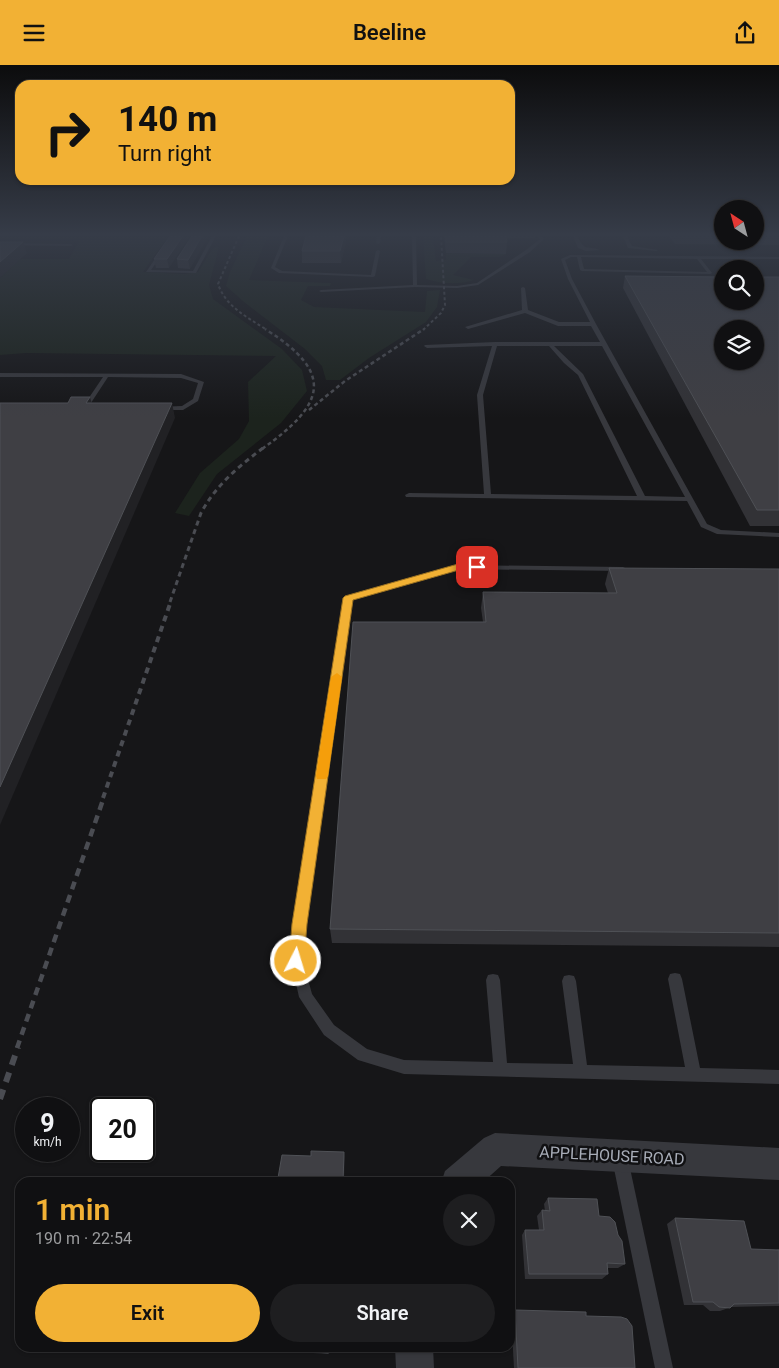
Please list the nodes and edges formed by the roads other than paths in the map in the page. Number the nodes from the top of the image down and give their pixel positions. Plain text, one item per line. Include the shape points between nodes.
1 (525, 297) edge
2 (579, 297) edge
3 (525, 311) junction
4 (593, 324) junction
5 (468, 327) dead end
6 (495, 344) junction
7 (550, 344) junction
8 (604, 344) junction
9 (427, 346) dead end
10 (0, 375) edge
11 (106, 375) junction
12 (75, 408) edge
13 (85, 408) junction
14 (95, 408) edge
15 (154, 408) edge
16 (409, 495) dead end
17 (488, 496) junction
18 (642, 498) junction
19 (690, 499) junction
20 (779, 535) edge
21 (633, 569) edge
22 (675, 979) dead end
23 (493, 980) dead end
24 (568, 981) dead end
25 (501, 1070) junction
26 (581, 1072) junction
27 (694, 1075) junction
28 (779, 1077) edge
29 (620, 1156) junction
30 (779, 1164) edge
31 (464, 1177) edge
32 (414, 1352) edge
33 (415, 1368) edge
34 (664, 1368) edge

1 - 3 lane
2 - 4 lane
3 - 4 lane via 558,323
3 - 5 lane
4 - 8 lane
6 - 7 lane
6 - 9 lane
6 - 17 lane via 480,395
7 - 8 lane
7 - 18 lane via 580,374
8 - 19 lane
10 - 11 lane
11 - 13 lane
11 - 15 lane via 181,376 201,382 196,400 183,408
12 - 13 lane
13 - 14 lane
16 - 17 lane
17 - 18 lane
18 - 19 lane
19 - 20 lane via 704,525 720,532
21 - 25 lane via 458,567 348,598 296,961 306,997 329,1030 363,1055 404,1067
22 - 27 lane
23 - 25 lane
24 - 26 lane
25 - 26 lane
26 - 27 lane
27 - 28 lane
29 - 30 street, APPLEHOUSE ROAD
29 - 31 street, APPLEHOUSE ROAD via 495,1149
29 - 34 lane
32 - 33 street

